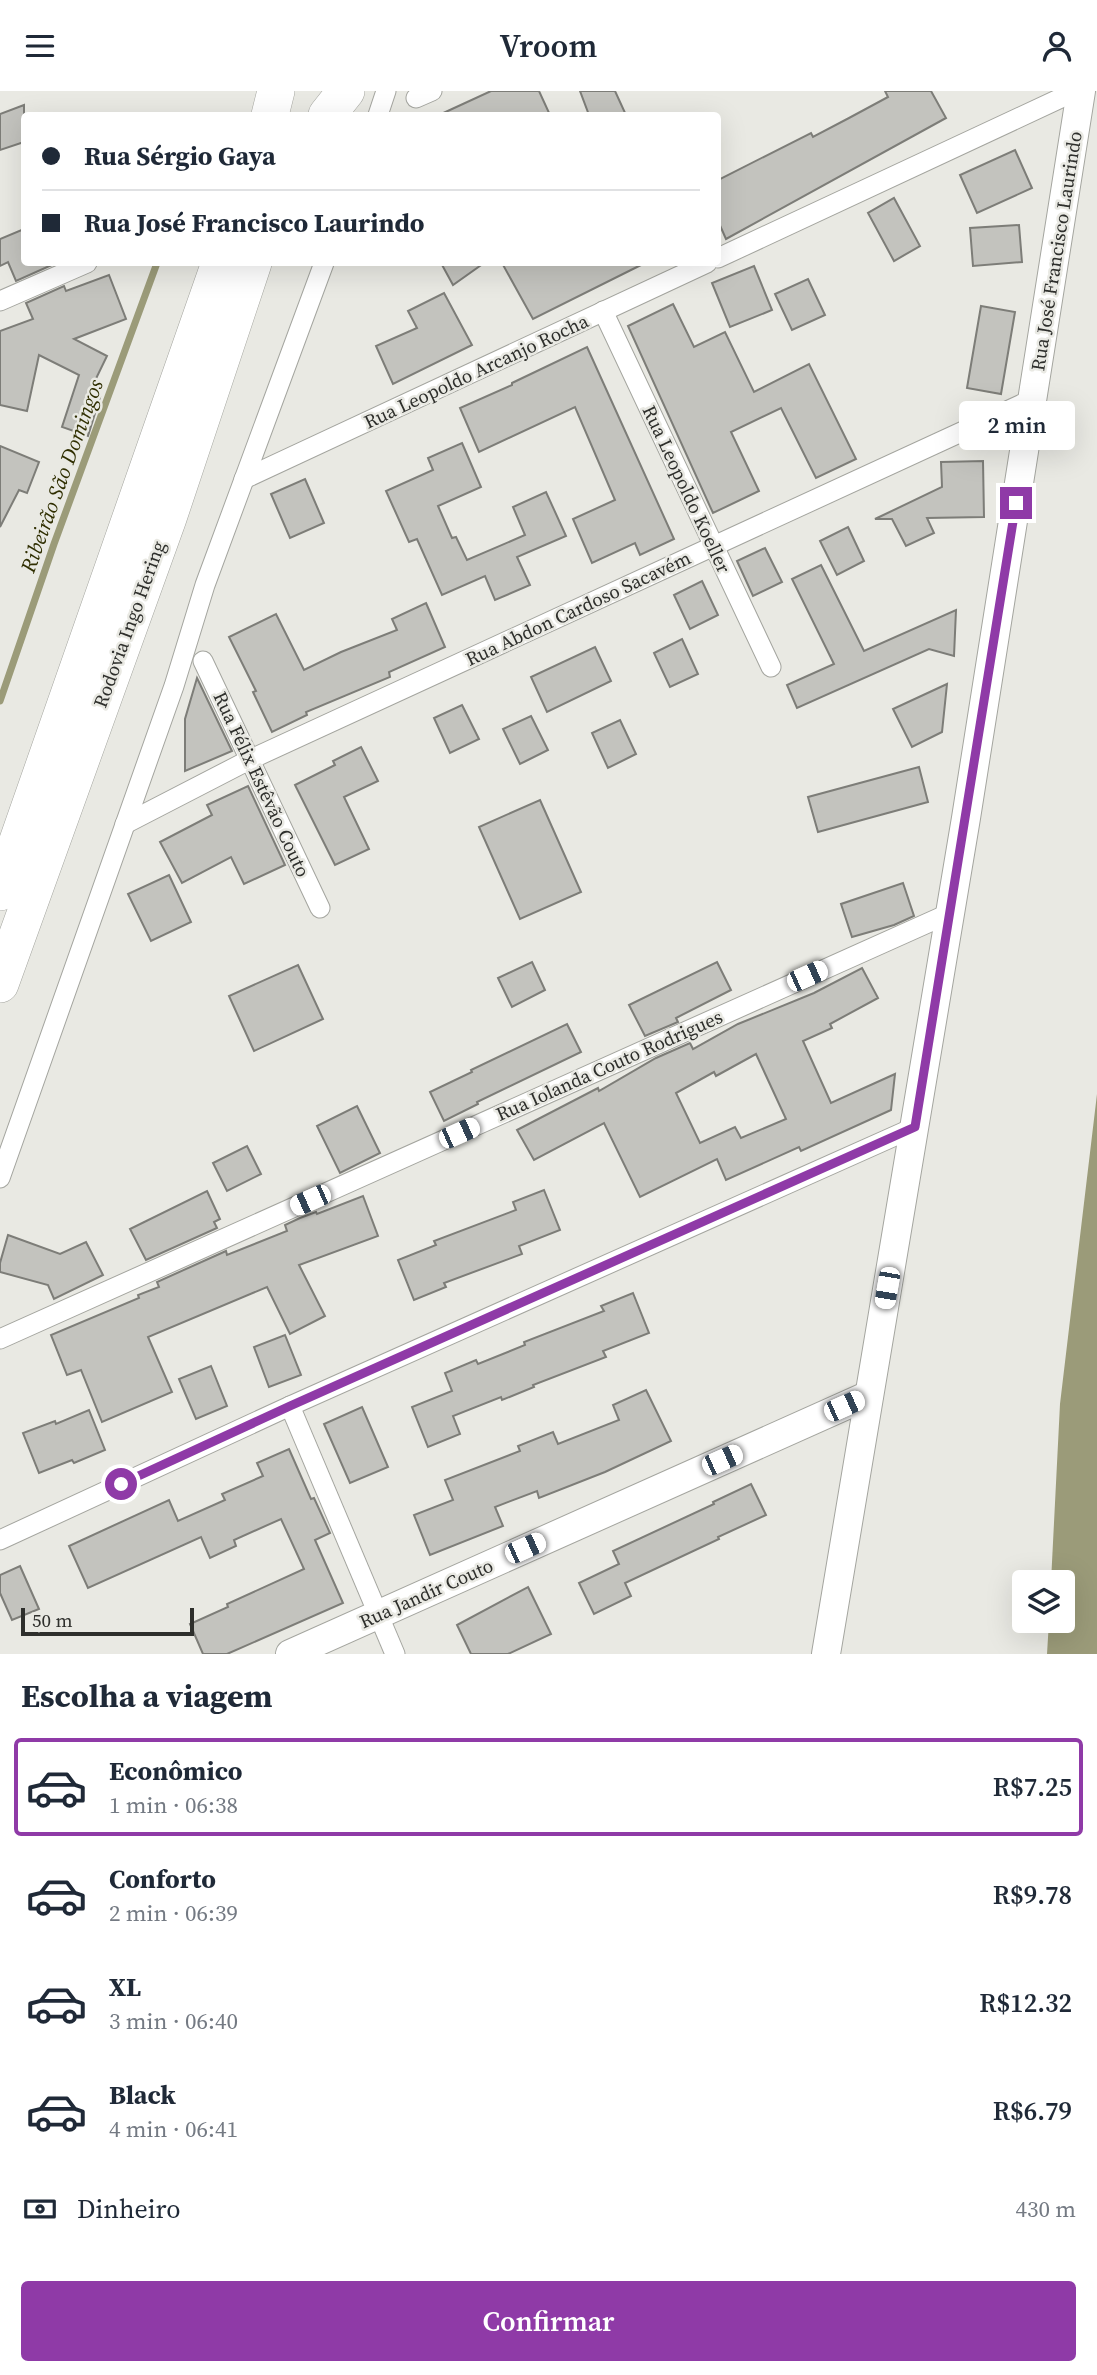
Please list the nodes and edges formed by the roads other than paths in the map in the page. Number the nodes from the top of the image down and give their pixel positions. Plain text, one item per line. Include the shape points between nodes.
1 (276, 91) edge
2 (346, 91) edge
3 (386, 91) edge
4 (1078, 91) edge
5 (271, 112) edge
6 (329, 112) edge
7 (379, 112) edge
8 (721, 257) edge
9 (80, 266) edge
10 (219, 266) edge
11 (252, 266) edge
12 (323, 266) edge
13 (700, 266) edge
14 (0, 301) edge
15 (603, 311) junction
16 (1033, 398) junction
17 (244, 479) junction
18 (714, 545) junction
19 (203, 661) dead end
20 (771, 667) dead end
21 (249, 760) junction
22 (125, 824) junction
23 (0, 892) edge
24 (320, 908) dead end
25 (950, 913) junction
26 (0, 984) edge
27 (915, 1127) junction
28 (0, 1178) edge
29 (0, 1339) edge
30 (869, 1395) junction
31 (290, 1406) junction
32 (0, 1540) edge
33 (378, 1614) junction
34 (290, 1654) edge
35 (395, 1654) edge
36 (826, 1654) edge

1 - 5 highway
2 - 6 highway
3 - 7 street
4 - 8 street
4 - 16 main road, Rua José Francisco Laurindo
9 - 14 street
10 - 23 highway, Rodovia Ingo Hering
11 - 26 highway, Rodovia Ingo Hering via 168,518
12 - 17 street
13 - 15 street, Rua Leopoldo Arcanjo Rocha
15 - 17 street, Rua Leopoldo Arcanjo Rocha
15 - 18 street, Rua Leopoldo Koeller
16 - 18 street, Rua Abdon Cardoso Sacavém
16 - 25 main road, Rua José Francisco Laurindo
17 - 22 street
18 - 20 street, Rua Leopoldo Koeller
18 - 21 street, Rua Abdon Cardoso Sacavém
19 - 21 street, Rua Félix Estêvão Couto
21 - 22 street, Rua Abdon Cardoso Sacavém
21 - 24 street, Rua Félix Estêvão Couto
22 - 28 street
25 - 27 main road, Rua José Francisco Laurindo
25 - 29 street, Rua Iolanda Couto Rodrigues
27 - 30 main road, Rua José Francisco Laurindo
27 - 31 street
30 - 33 main road, Rua Jandir Couto
30 - 36 main road, Rua José Francisco Laurindo
31 - 32 street
31 - 33 street
33 - 34 main road, Rua Jandir Couto
33 - 35 street

